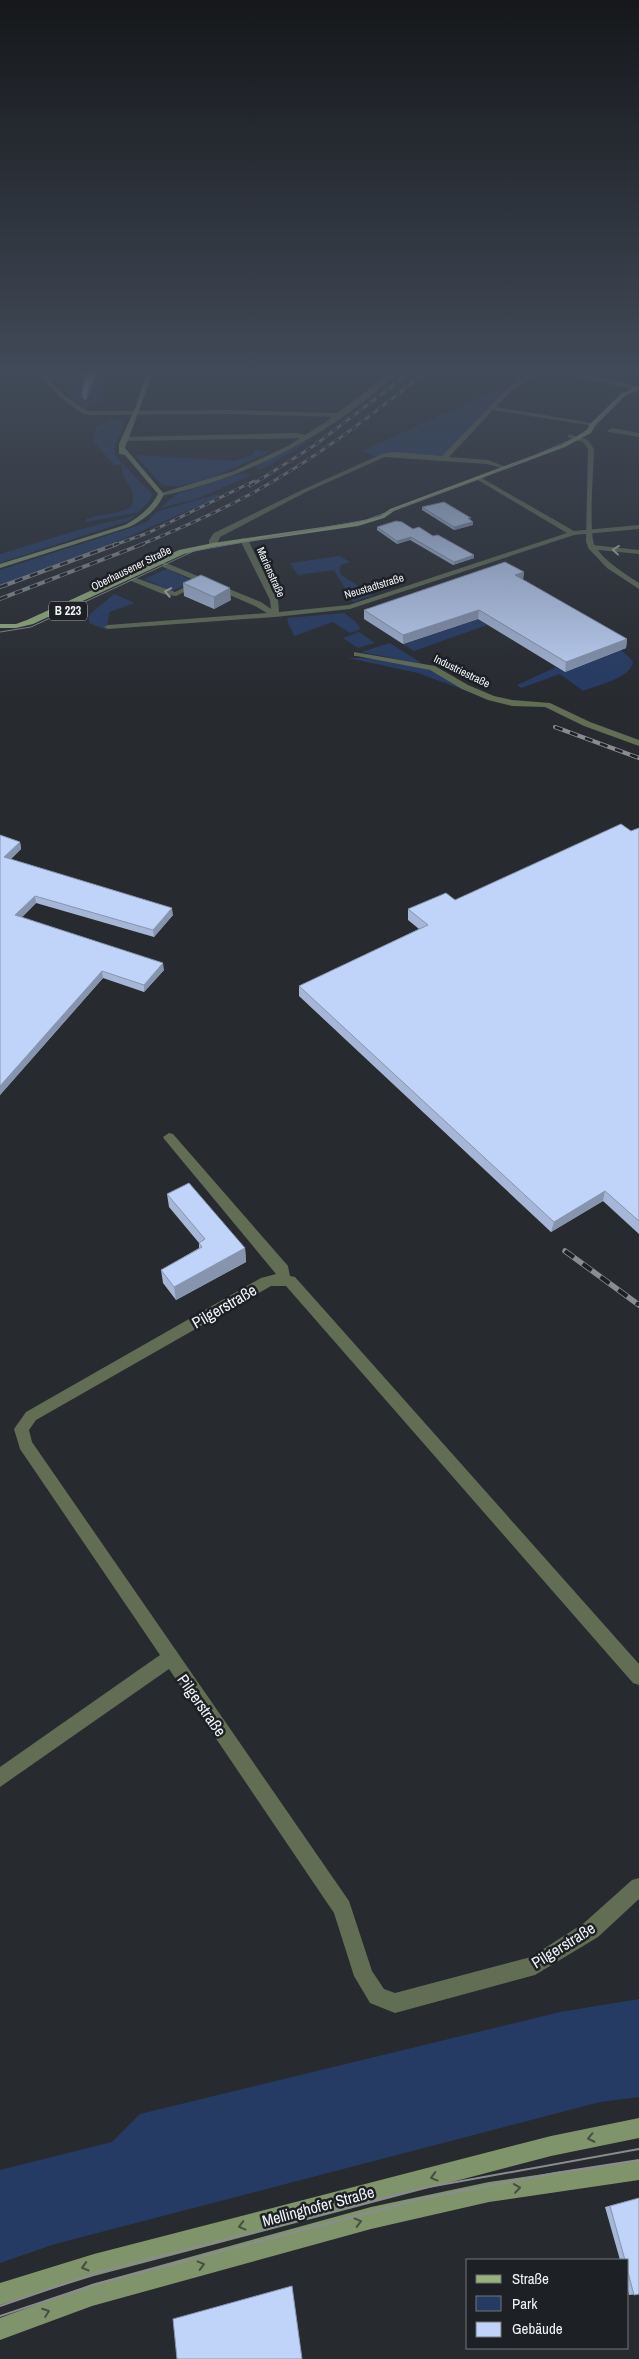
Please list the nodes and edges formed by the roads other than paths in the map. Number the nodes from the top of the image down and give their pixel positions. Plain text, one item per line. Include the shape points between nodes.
1 (149, 480) edge
2 (207, 480) edge
3 (327, 480) edge
4 (472, 480) edge
5 (482, 480) edge
6 (590, 480) edge
7 (160, 492) junction
8 (639, 527) edge
9 (589, 530) junction
10 (572, 533) junction
11 (555, 538) junction
12 (244, 540) junction
13 (213, 542) junction
14 (591, 545) junction
15 (188, 551) junction
16 (639, 552) edge
17 (166, 565) junction
18 (0, 566) edge
19 (133, 580) junction
20 (203, 581) junction
21 (639, 587) edge
22 (274, 600) junction
23 (258, 604) junction
24 (275, 614) junction
25 (108, 627) dead end
26 (1, 629) edge
27 (357, 654) dead end
28 (639, 743) edge
29 (169, 1137) dead end
30 (283, 1279) junction
31 (170, 1658) junction
32 (639, 1676) edge
33 (0, 1778) edge
34 (639, 1887) edge
35 (639, 2128) edge
36 (639, 2170) edge
37 (0, 2294) edge
38 (0, 2329) edge

1 - 7 main road
2 - 7 street
3 - 13 street via 217,535
4 - 12 main road, Oberhausener Straße / B 223 via 364,522
5 - 10 street
6 - 9 street
7 - 18 main road via 157,502 127,526
8 - 9 street, Neustadtstraße
9 - 10 street, Neustadtstraße
9 - 14 street
10 - 11 street, Neustadtstraße
11 - 14 street via 578,537
11 - 24 street, Neustadtstraße via 350,606
12 - 13 main road, Oberhausener Straße / B 223
12 - 22 street, Marienstraße
13 - 15 main road, Oberhausener Straße / B 223
16 -> 14 street
14 - 21 street via 610,566
15 - 17 main road, Oberhausener Straße / B 223
15 - 26 main road, Oberhausener Straße / B 223 via 22,625
17 - 19 main road, Oberhausener Straße / B 223
17 - 20 street
20 -> 19 street via 176,594
19 - 26 main road, Oberhausener Straße / B 223 via 26,632
20 - 23 street
22 - 23 street
22 - 24 street, Marienstraße
23 - 24 street
24 - 25 street, Neustadtstraße
27 - 28 street, Industriestraße via 432,668 480,694 512,703 548,704 587,724
29 - 30 street via 283,1270
30 - 31 street, Pilgerstraße via 266,1282 31,1416 21,1429 25,1444
30 - 32 street via 297,1287
31 - 33 street
31 - 34 street, Pilgerstraße via 342,1908 364,1976 378,1996 395,2003 535,1965 591,1930
35 -> 37 main road, Mellinghofer Straße via 542,2148 122,2257
38 -> 36 main road, Mellinghofer Straße via 92,2295 372,2218 489,2192

